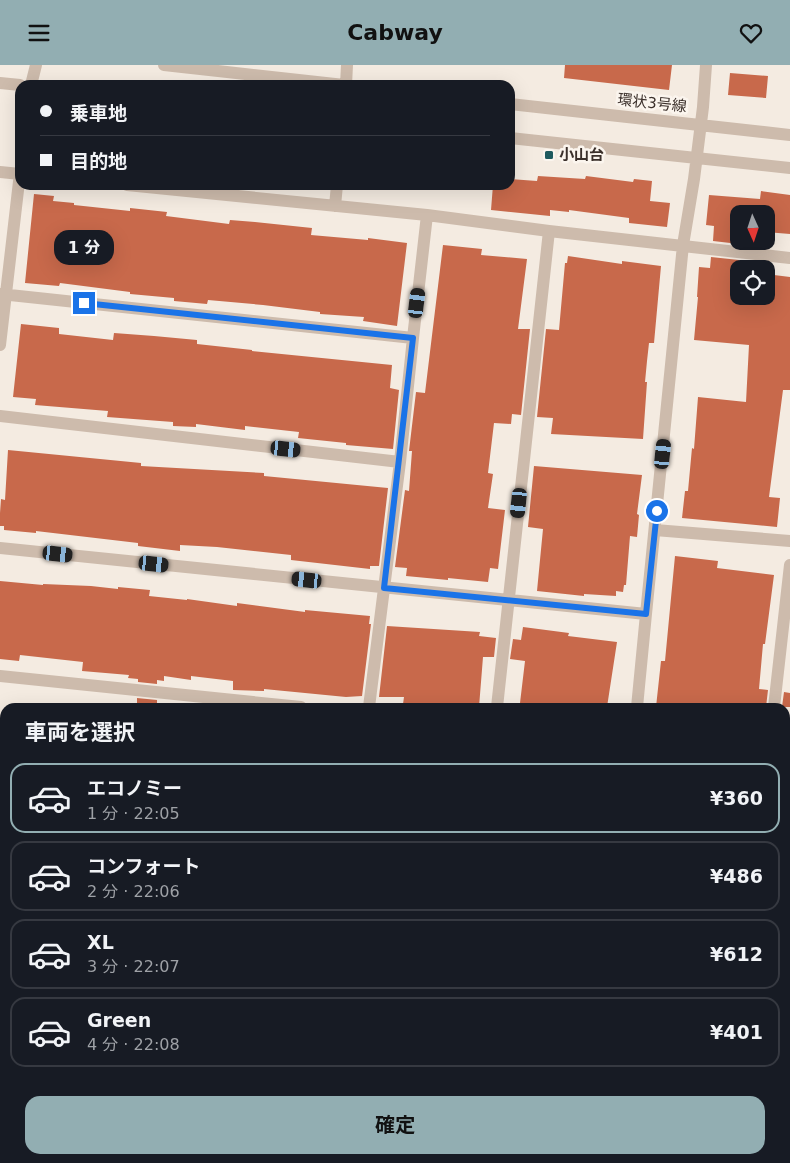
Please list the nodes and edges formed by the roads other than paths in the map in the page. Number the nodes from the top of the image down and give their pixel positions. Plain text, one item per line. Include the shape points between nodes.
1 (36, 65) edge
2 (164, 65) edge
3 (347, 65) edge
4 (706, 65) edge
5 (32, 80) edge
6 (300, 80) edge
7 (346, 80) edge
8 (0, 83) edge
9 (15, 84) edge
10 (515, 105) edge
11 (700, 125) junction
12 (790, 135) edge
13 (515, 139) edge
14 (697, 158) junction
15 (790, 168) edge
16 (0, 172) edge
17 (15, 173) edge
18 (18, 190) edge
19 (177, 190) edge
20 (337, 190) edge
21 (335, 206) junction
22 (427, 215) junction
23 (549, 231) junction
24 (683, 245) junction
25 (790, 258) edge
26 (3, 294) edge
27 (413, 338) junction
28 (0, 345) edge
29 (0, 416) edge
30 (400, 462) junction
31 (655, 530) junction
32 (790, 541) edge
33 (0, 548) edge
34 (790, 565) edge
35 (384, 588) junction
36 (509, 600) junction
37 (646, 614) junction
38 (0, 676) edge
39 (262, 703) edge
40 (370, 703) edge
41 (498, 703) edge
42 (637, 703) edge
43 (774, 703) edge

1 - 5 street
2 - 6 street
3 - 7 street
4 - 11 street
8 - 9 street
10 - 11 street, 環状3号線
11 - 12 street, 環状3号線
11 - 14 street
13 - 14 street
14 - 15 street
14 - 24 street
16 - 17 street
18 - 26 street
19 - 21 street
20 - 21 street
21 - 22 street
22 - 23 street
22 - 27 street
23 - 24 street
23 - 36 street
24 - 25 street
24 - 31 street
26 - 27 street
26 - 28 street
27 - 30 street
29 - 30 street
30 - 35 street
31 - 32 street
31 - 37 street
33 - 35 street
34 - 43 street
35 - 36 street
35 - 40 street
36 - 37 street
36 - 41 street
37 - 42 street
38 - 39 street

